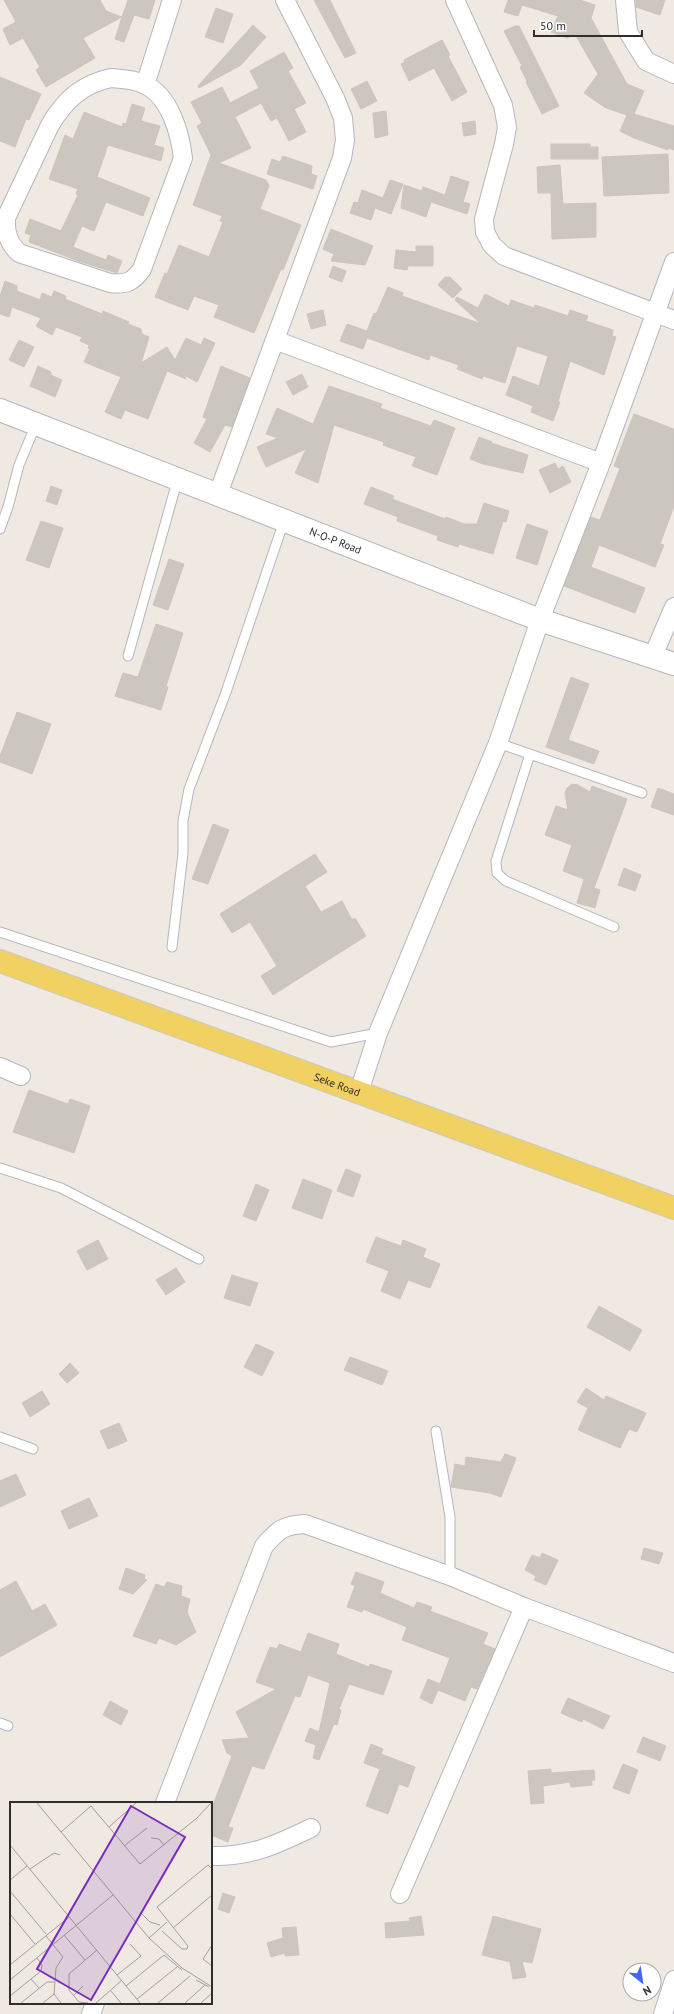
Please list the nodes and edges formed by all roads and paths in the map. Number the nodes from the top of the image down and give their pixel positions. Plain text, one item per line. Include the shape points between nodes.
1 (172, 0) edge
2 (285, 0) edge
3 (455, 0) edge
4 (625, 0) edge
5 (674, 74) edge
6 (145, 84) junction
7 (674, 262) edge
8 (657, 314) junction
9 (674, 320) edge
10 (275, 340) junction
11 (0, 410) edge
12 (36, 424) junction
13 (601, 463) junction
14 (178, 478) junction
15 (218, 494) junction
16 (284, 519) junction
17 (0, 529) edge
18 (674, 607) edge
19 (540, 620) junction
20 (128, 656) dead end
21 (653, 656) junction
22 (674, 664) edge
23 (498, 743) junction
24 (530, 754) junction
25 (642, 793) dead end
26 (614, 927) dead end
27 (0, 932) edge
28 (172, 947) dead end
29 (0, 961) edge
30 (378, 1033) junction
31 (0, 1068) edge
32 (21, 1076) dead end
33 (359, 1092) junction
34 (0, 1168) edge
35 (674, 1208) edge
36 (199, 1259) dead end
37 (436, 1430) dead end
38 (0, 1437) edge
39 (33, 1450) dead end
40 (450, 1576) junction
41 (524, 1607) junction
42 (674, 1663) edge
43 (165, 1802) edge
44 (311, 1828) dead end
45 (212, 1856) edge
46 (400, 1894) dead end
47 (674, 1980) edge
48 (95, 2004) edge
49 (91, 2014) edge
50 (663, 2014) edge

1 - 6 street
2 - 10 street via 335,98 343,118 345,140 342,158
3 - 8 street via 503,105 506,127 504,144 484,219 485,232 492,245 504,256
4 - 5 street via 628,32 646,61
6 - 6 street via 156,93 174,118 181,139 183,158 137,277 122,284 110,283 20,253 7,237 6,218 59,111 70,98 94,82 111,78 129,79
7 - 8 street
8 - 9 street
8 - 13 street
10 - 13 street
10 - 15 street
11 - 12 street, N-O-P Road
12 - 14 street, N-O-P Road
12 - 17 lane via 19,465
13 - 19 street
14 - 15 street, N-O-P Road
14 - 20 lane
15 - 16 street, N-O-P Road
16 - 19 street, N-O-P Road
16 - 28 lane via 225,695 189,789 183,821 183,853
18 - 21 street
19 - 21 street, N-O-P Road
19 - 23 street
21 - 22 street, N-O-P Road
23 - 24 lane
23 - 30 street
24 - 25 lane
24 - 26 lane via 496,861 497,873 506,881
27 - 30 lane via 331,1042
29 - 33 main road, Seke Road
30 - 33 street
31 - 32 street
33 - 35 main road, Seke Road
34 - 36 lane via 61,1188
37 - 40 lane via 450,1517
38 - 39 lane
40 - 41 street
40 - 43 street via 305,1524 289,1525 276,1532 264,1546
41 - 42 street
41 - 46 street
44 - 45 street via 274,1846 233,1856
47 - 50 street
48 - 49 street

